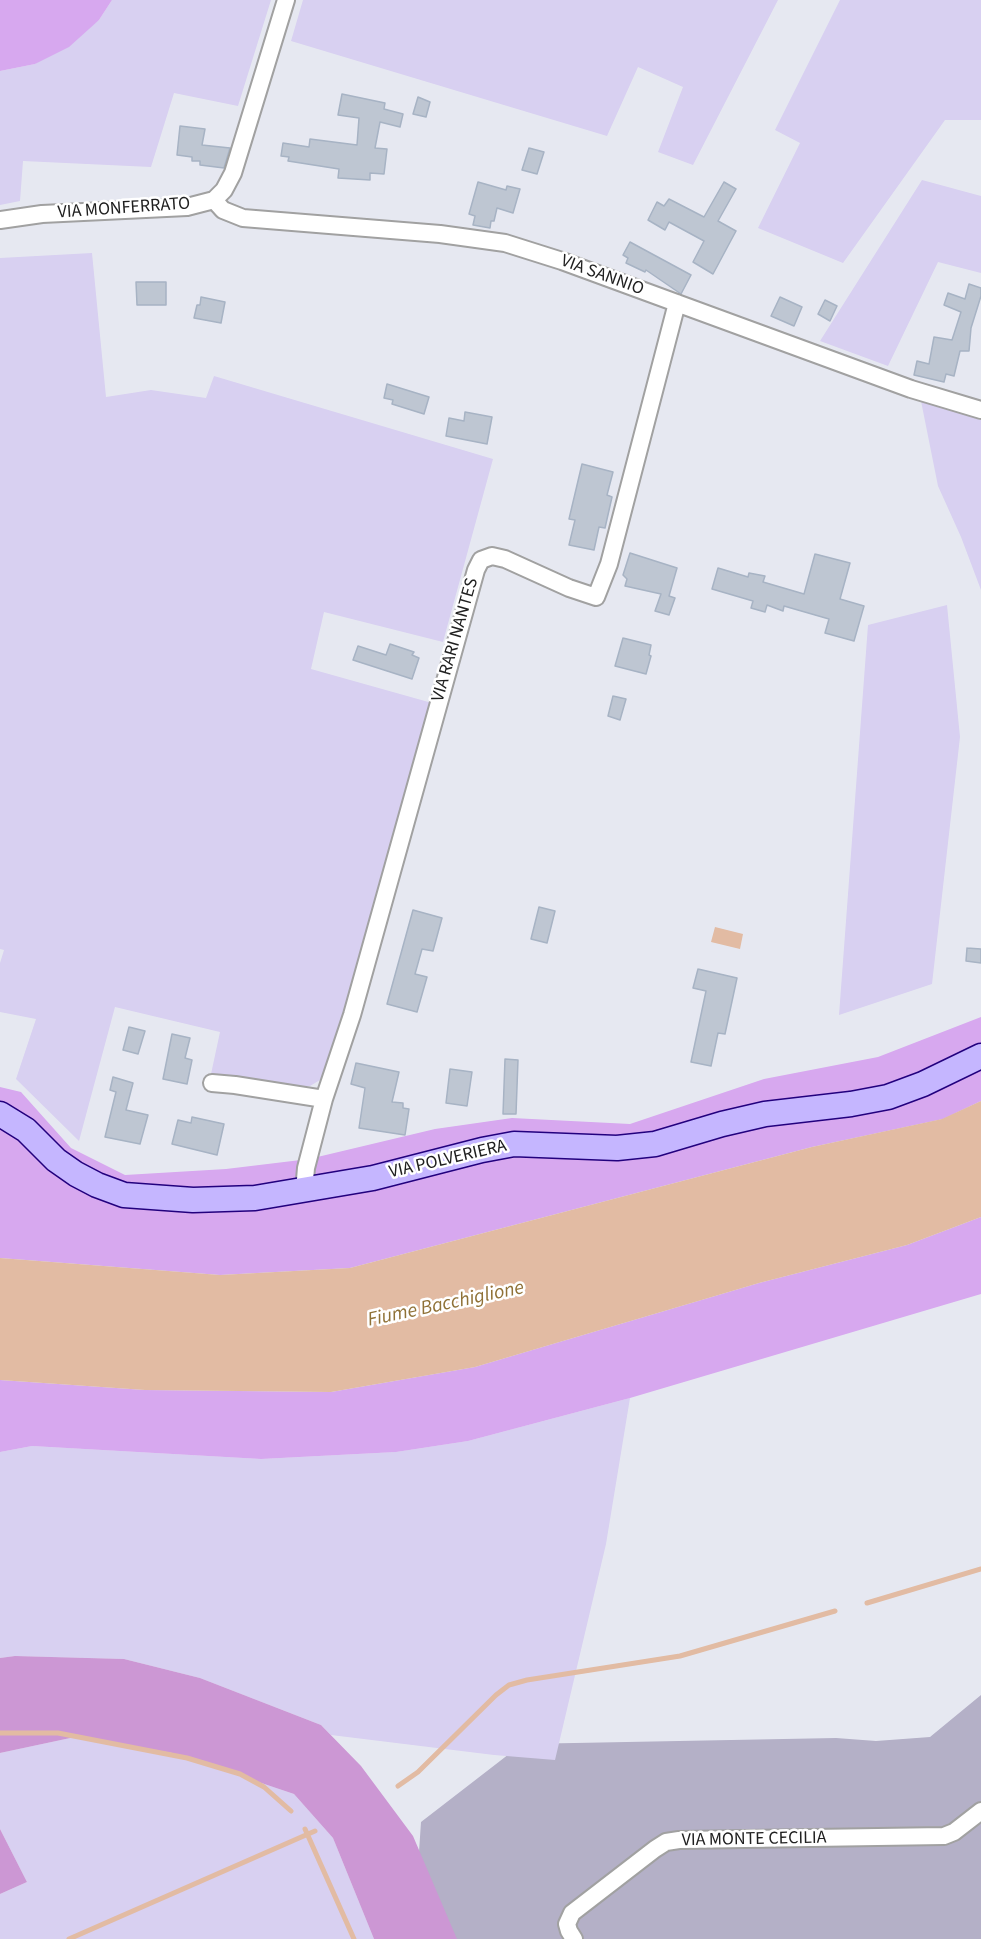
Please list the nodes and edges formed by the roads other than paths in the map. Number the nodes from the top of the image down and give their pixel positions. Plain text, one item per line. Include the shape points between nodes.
1 (286, 0) edge
2 (214, 200) junction
3 (0, 220) edge
4 (677, 303) junction
5 (981, 410) edge
6 (981, 1056) edge
7 (212, 1083) dead end
8 (324, 1099) junction
9 (0, 1114) edge
10 (304, 1191) junction
11 (981, 1811) edge
12 (574, 1939) edge

1 - 2 street, VIA MONFERRATO via 232,173
2 - 3 street, VIA MONFERRATO via 187,207 42,214
2 - 4 street, VIA SANNIO via 223,210 243,218 506,243
4 - 5 street, VIA SANNIO via 911,389
4 - 8 street, VIA RARI NANTES via 609,564 596,597 506,559 492,556 481,560 476,570 352,1015
6 - 10 street, VIA POLVERIERA via 888,1098 765,1114 655,1144 617,1148 514,1144
7 - 8 street
8 - 10 street, VIA RARI NANTES
9 - 10 street, VIA POLVERIERA via 26,1130 76,1174 124,1195 193,1200 255,1198
11 - 12 street, VIA MONTE CECILIA via 944,1836 666,1842 573,1913 567,1924

